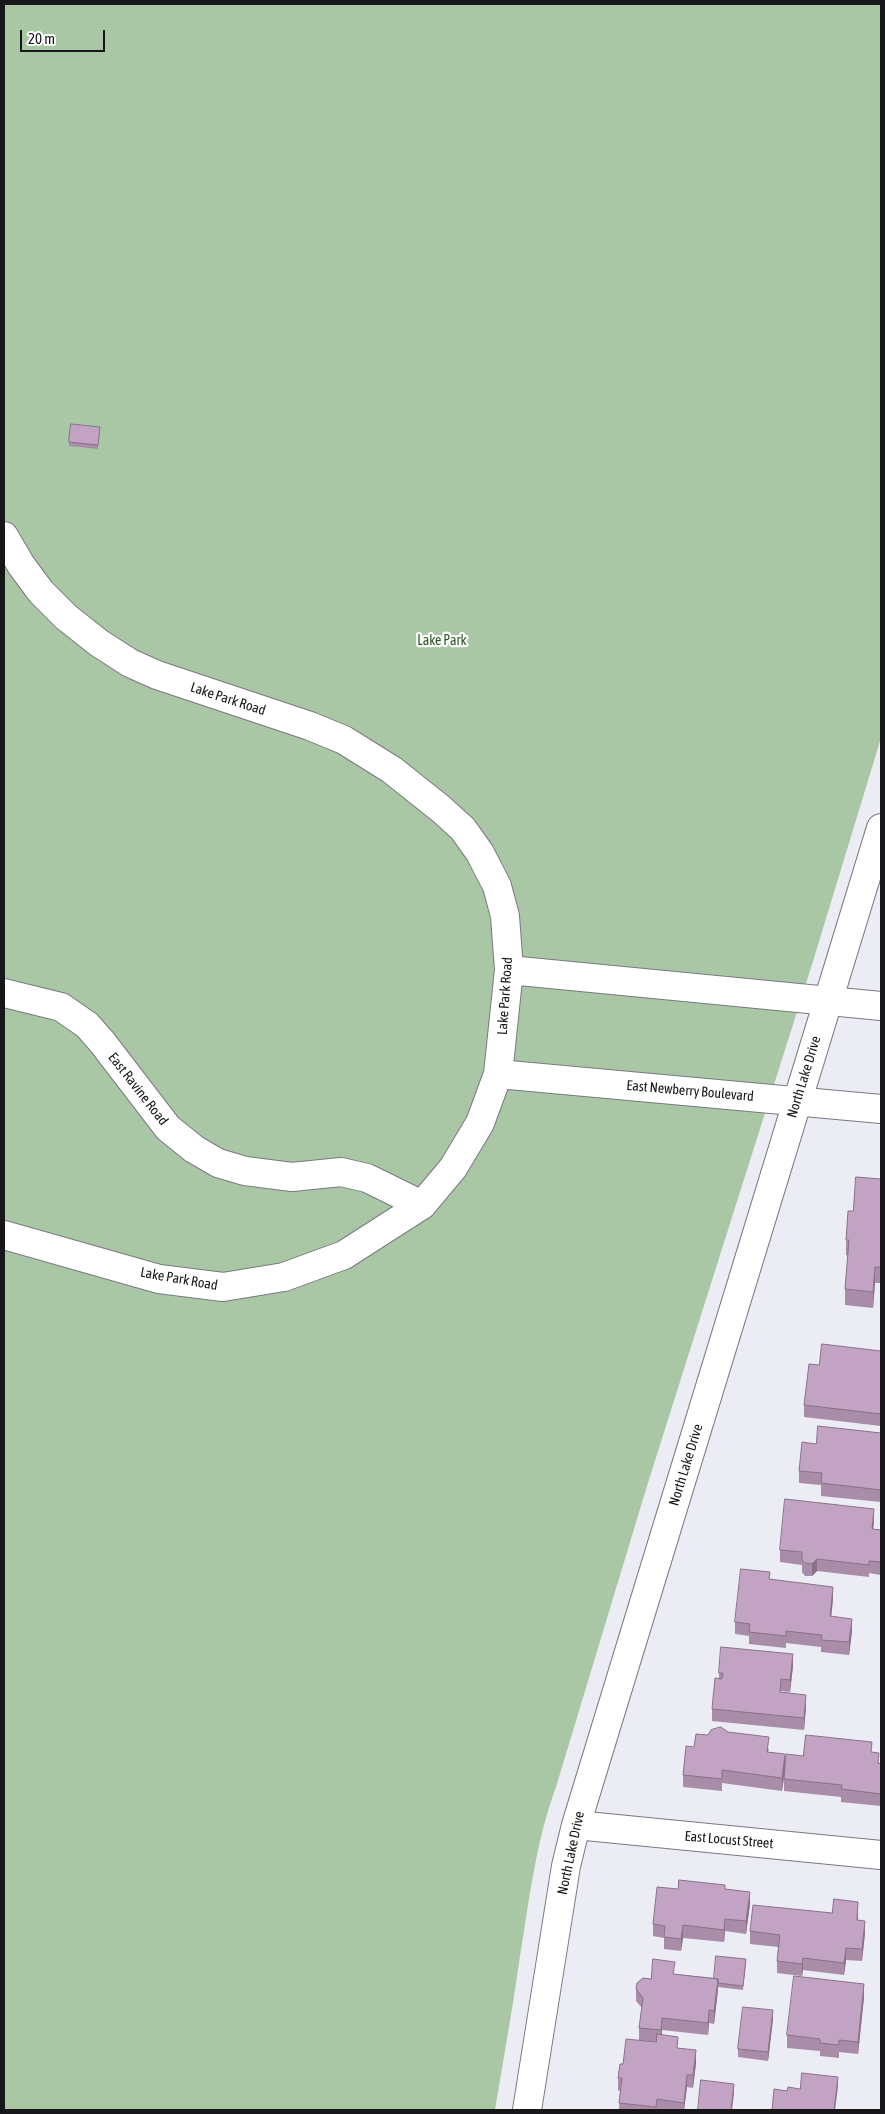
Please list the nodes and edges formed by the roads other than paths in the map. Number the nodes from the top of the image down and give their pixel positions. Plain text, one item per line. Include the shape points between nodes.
1 (4, 536) edge
2 (881, 828) edge
3 (509, 970) junction
4 (4, 993) edge
5 (828, 1001) junction
6 (881, 1006) edge
7 (498, 1074) junction
8 (797, 1101) junction
9 (881, 1109) edge
10 (422, 1205) junction
11 (4, 1235) edge
12 (576, 1825) junction
13 (881, 1854) edge
14 (527, 2110) edge

1 - 3 street, Lake Park Road via 21,565 66,617 130,663 344,740 392,770 441,809 464,829 497,886 505,916
2 - 5 street, North Lake Drive
3 - 5 street
3 - 7 street, Lake Park Road
4 - 10 street, East Ravine Road via 61,1006 87,1025 168,1128 218,1163 245,1171 292,1177 340,1172 367,1178
5 - 6 street
5 - 8 street, North Lake Drive
7 - 8 street, East Newberry Boulevard
7 - 10 street, Lake Park Road via 480,1123 452,1168
8 - 9 street, East Newberry Boulevard
8 - 12 street, North Lake Drive
10 - 11 street, Lake Park Road via 344,1255 284,1277 223,1287 159,1278
12 - 13 street, East Locust Street
12 - 14 street, North Lake Drive via 566,1866

